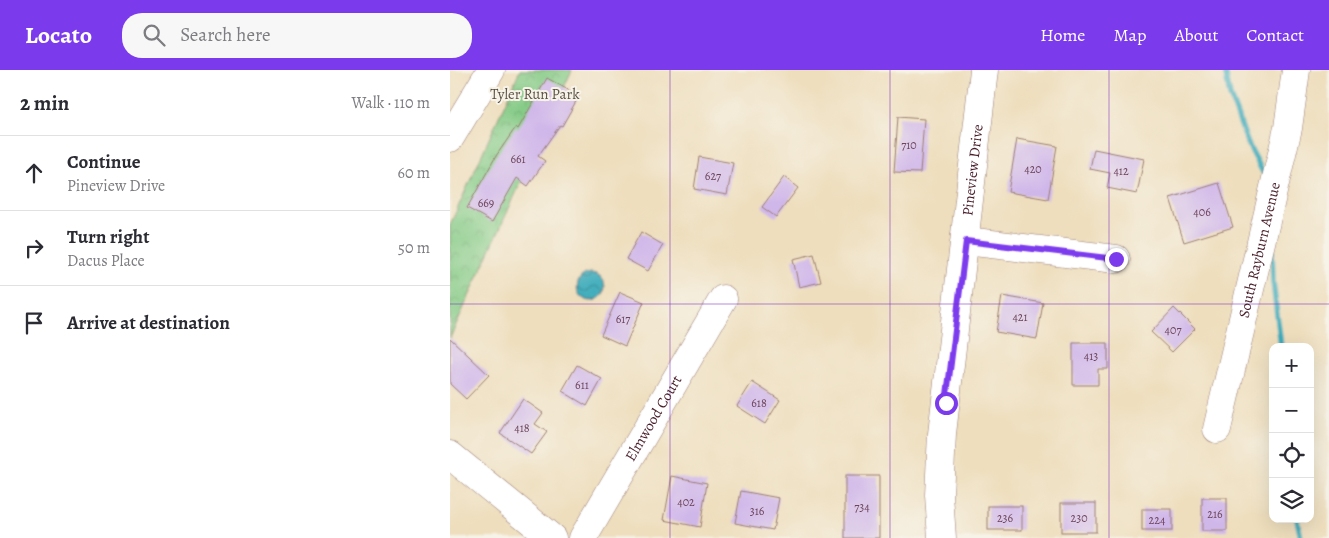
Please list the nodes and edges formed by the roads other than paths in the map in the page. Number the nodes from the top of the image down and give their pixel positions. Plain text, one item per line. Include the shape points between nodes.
1 (492, 70) edge
2 (984, 70) edge
3 (1296, 70) edge
4 (450, 138) edge
5 (966, 241) junction
6 (1116, 259) dead end
7 (723, 299) dead end
8 (1217, 430) dead end
9 (450, 455) edge
10 (552, 538) edge
11 (584, 538) edge
12 (942, 538) edge

1 - 4 street
2 - 5 street, Pineview Drive
3 - 8 street, South Rayburn Avenue via 1288,128
5 - 6 street
5 - 12 street, Pineview Drive via 942,434 939,495
7 - 11 street, Elmwood Court
9 - 10 street

